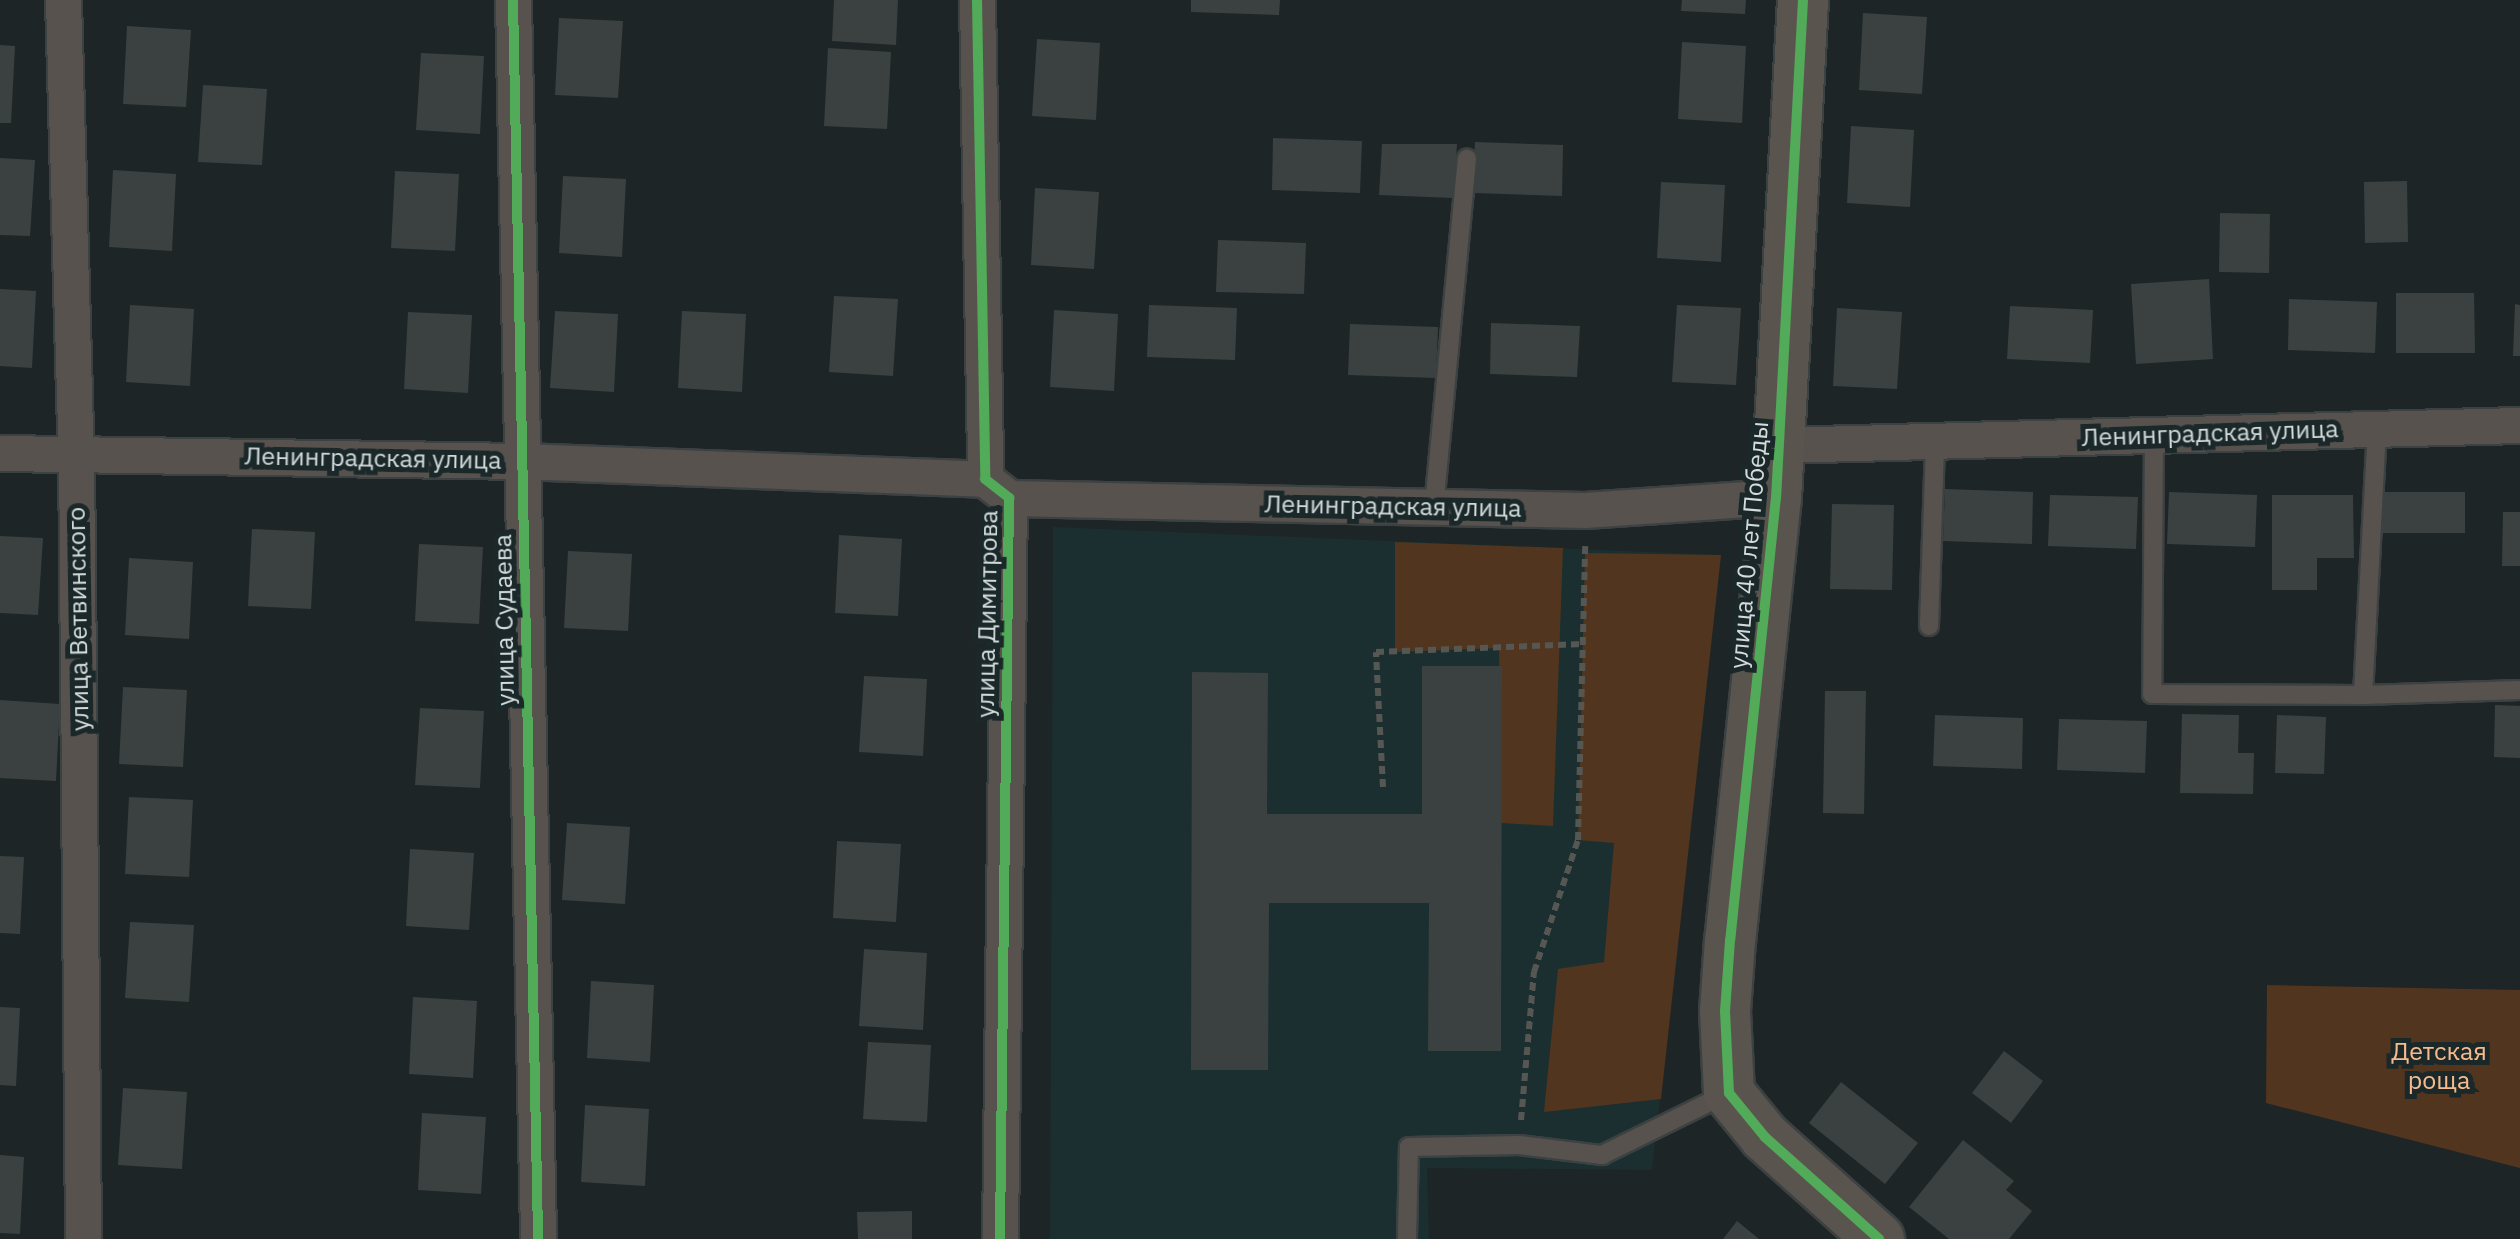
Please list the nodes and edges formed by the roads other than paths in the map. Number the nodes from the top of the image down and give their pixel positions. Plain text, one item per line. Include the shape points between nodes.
1 (63, 0) edge
2 (513, 0) edge
3 (977, 0) edge
4 (1804, 0) edge
5 (1466, 160) dead end
6 (2520, 425) edge
7 (2377, 427) junction
8 (2154, 436) junction
9 (1936, 442) junction
10 (1780, 445) junction
11 (76, 452) junction
12 (0, 454) edge
13 (520, 461) junction
14 (997, 489) junction
15 (1776, 497) junction
16 (1434, 506) junction
17 (1929, 626) dead end
18 (2520, 690) edge
19 (2363, 696) junction
20 (1729, 1093) junction
21 (83, 1239) edge
22 (538, 1239) edge
23 (1000, 1239) edge
24 (1407, 1239) edge
25 (1878, 1239) edge

1 - 11 street, улица Ветвинского
2 - 13 street, улица Судаева
3 - 14 street, улица Димитрова
4 - 10 street, улица 40 лет Победы
5 - 16 lane
6 - 7 street, Ленинградская улица
7 - 8 street, Ленинградская улица
7 - 19 lane
8 - 9 street, Ленинградская улица
8 - 19 lane via 2152,694
9 - 10 street, Ленинградская улица
9 - 17 lane
10 - 15 street, улица 40 лет Победы
11 - 12 street, Ленинградская улица
11 - 13 street, Ленинградская улица
11 - 21 street, улица Ветвинского
13 - 14 street, Ленинградская улица
13 - 22 street, улица Судаева
14 - 16 street, Ленинградская улица
14 - 23 street, улица Димитрова
15 - 16 street, Ленинградская улица via 1585,510
15 - 20 street, улица 40 лет Победы via 1730,940
18 - 19 lane
20 - 24 lane via 1602,1155 1519,1146 1409,1147
20 - 25 street via 1777,1148

